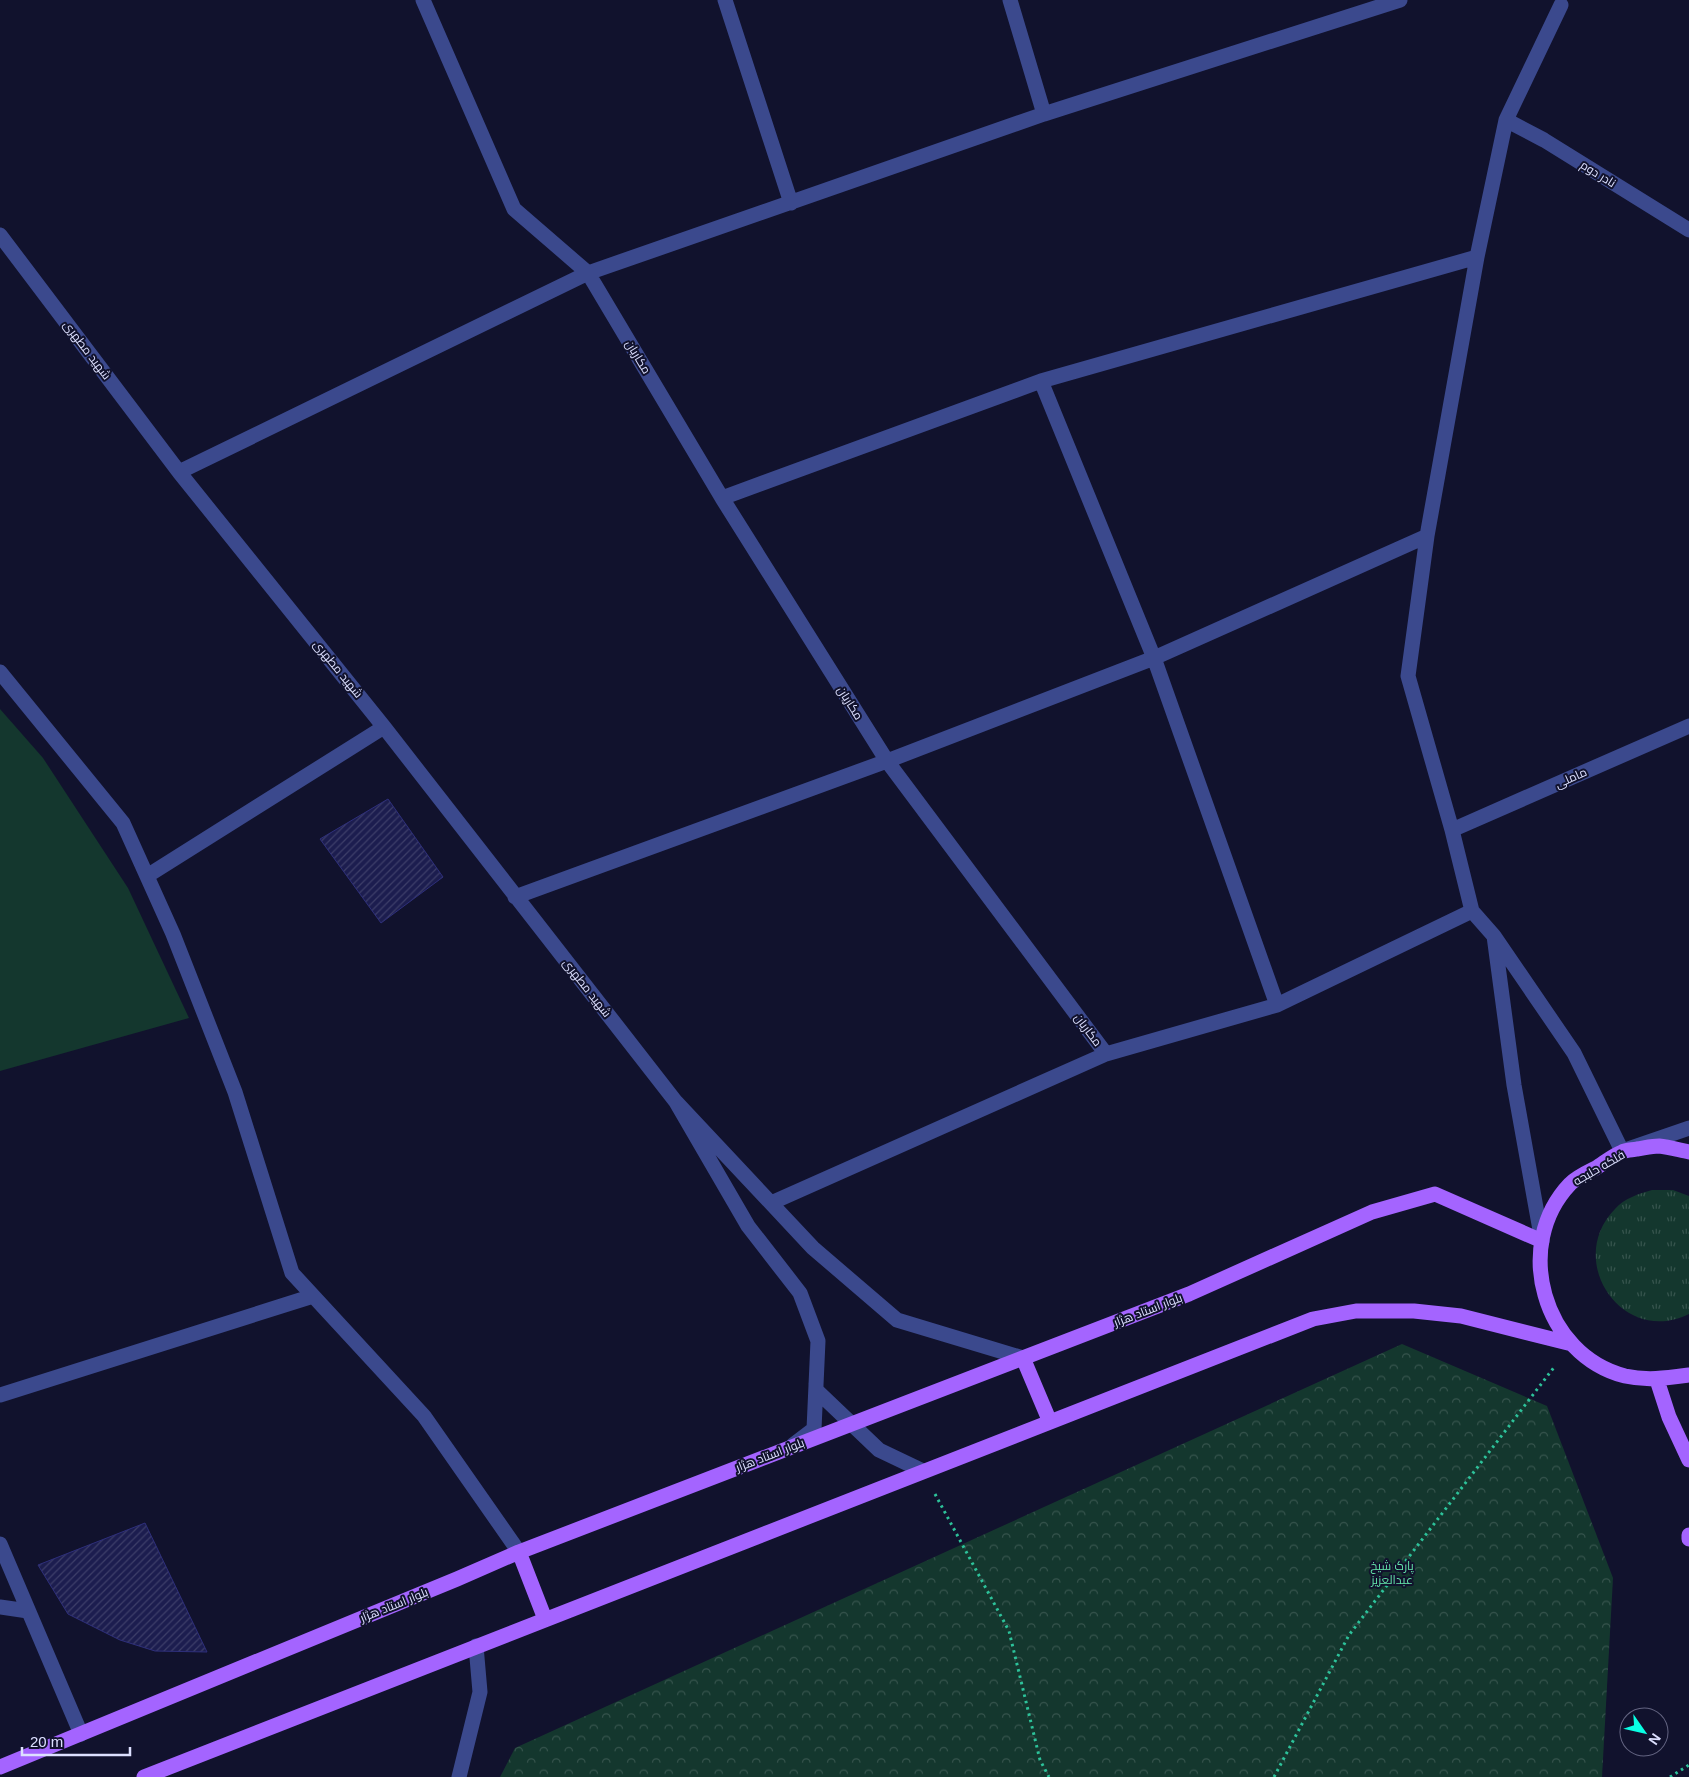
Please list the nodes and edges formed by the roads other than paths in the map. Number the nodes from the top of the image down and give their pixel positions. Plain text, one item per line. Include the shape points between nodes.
1 (423, 0) edge
2 (725, 0) edge
3 (1010, 0) edge
4 (1400, 0) edge
5 (1560, 2) edge
6 (1044, 114) junction
7 (1506, 120) junction
8 (791, 203) junction
9 (1689, 230) edge
10 (0, 235) edge
11 (1477, 257) junction
12 (588, 273) junction
13 (1041, 381) junction
14 (179, 472) junction
15 (722, 498) junction
16 (1426, 536) junction
17 (1154, 658) junction
18 (0, 672) edge
19 (1689, 726) edge
20 (384, 727) junction
21 (886, 761) junction
22 (1452, 830) junction
23 (147, 876) junction
24 (515, 897) junction
25 (1472, 912) junction
26 (1494, 936) junction
27 (1277, 1005) junction
28 (1106, 1054) junction
29 (676, 1102) junction
30 (1689, 1128) edge
31 (1622, 1152) junction
32 (1689, 1152) edge
33 (771, 1203) junction
34 (1542, 1241) junction
35 (313, 1296) junction
36 (818, 1342) junction
37 (1572, 1344) junction
38 (1023, 1358) junction
39 (1689, 1375) edge
40 (1656, 1380) junction
41 (0, 1395) edge
42 (1050, 1422) junction
43 (852, 1424) junction
44 (791, 1446) junction
45 (1689, 1460) edge
46 (923, 1471) junction
47 (0, 1544) edge
48 (519, 1552) junction
49 (0, 1607) edge
50 (28, 1610) junction
51 (545, 1619) junction
52 (476, 1646) junction
53 (81, 1734) junction
54 (0, 1767) edge
55 (144, 1777) edge
56 (459, 1777) edge

1 - 12 street, مکاریان via 514,209
2 - 8 street
3 - 6 street
4 - 6 street
5 - 7 street
6 - 8 street
7 - 9 street, نادر دوم
7 - 11 street
8 - 12 street
10 - 14 street, شهید مطهری
11 - 13 street
11 - 16 street
12 - 14 street
12 - 15 street, مکاریان
13 - 15 street
13 - 17 street
14 - 20 street, شهید مطهری
15 - 21 street, مکاریان
16 - 17 street
16 - 22 street via 1408,676
17 - 21 street
17 - 27 street
18 - 23 street via 124,823
19 - 22 street, ماملی
20 - 23 street
20 - 24 street, شهید مطهری
21 - 24 street
21 - 28 street, مکاریان
22 - 25 street
23 - 35 street via 235,1092 292,1273
24 - 29 street, شهید مطهری
25 - 26 street
25 - 27 street, مکاریان
26 - 31 street via 1574,1053
26 - 34 street via 1514,1084
27 - 28 street, مکاریان
28 - 33 street
29 - 33 street
29 - 36 street via 748,1226 800,1293
30 - 31 street
31 - 32 main road, فلکه حلبجه via 1659,1146
31 - 34 main road, فلکه حلبجه via 1571,1183 1558,1200
33 - 38 street via 814,1248 897,1320
34 - 37 main road, فلکه حلبجه via 1540,1268 1544,1296 1555,1322
34 - 38 main road, بلوار استاد هژار via 1435,1194 1372,1212 1189,1294
35 - 41 street
35 - 48 street via 424,1416
36 - 43 street via 816,1390
36 - 44 street via 814,1428
37 - 40 main road, فلکه حلبجه via 1596,1363 1625,1376
37 - 42 main road via 1461,1316 1414,1311 1356,1311 1314,1319
38 - 42 main road
38 - 43 main road, بلوار استاد هژار
39 - 40 main road, فلکه حلبجه
40 - 45 main road
42 - 46 main road
43 - 44 main road, بلوار استاد هژار
43 - 46 street via 879,1450
44 - 48 main road, بلوار استاد هژار
46 - 51 main road
47 - 50 street
48 - 51 main road
48 - 53 main road, بلوار استاد هژار
49 - 50 street
50 - 53 street
51 - 52 main road
52 - 55 main road
52 - 56 street via 480,1692
53 - 54 main road, بلوار استاد هژار

